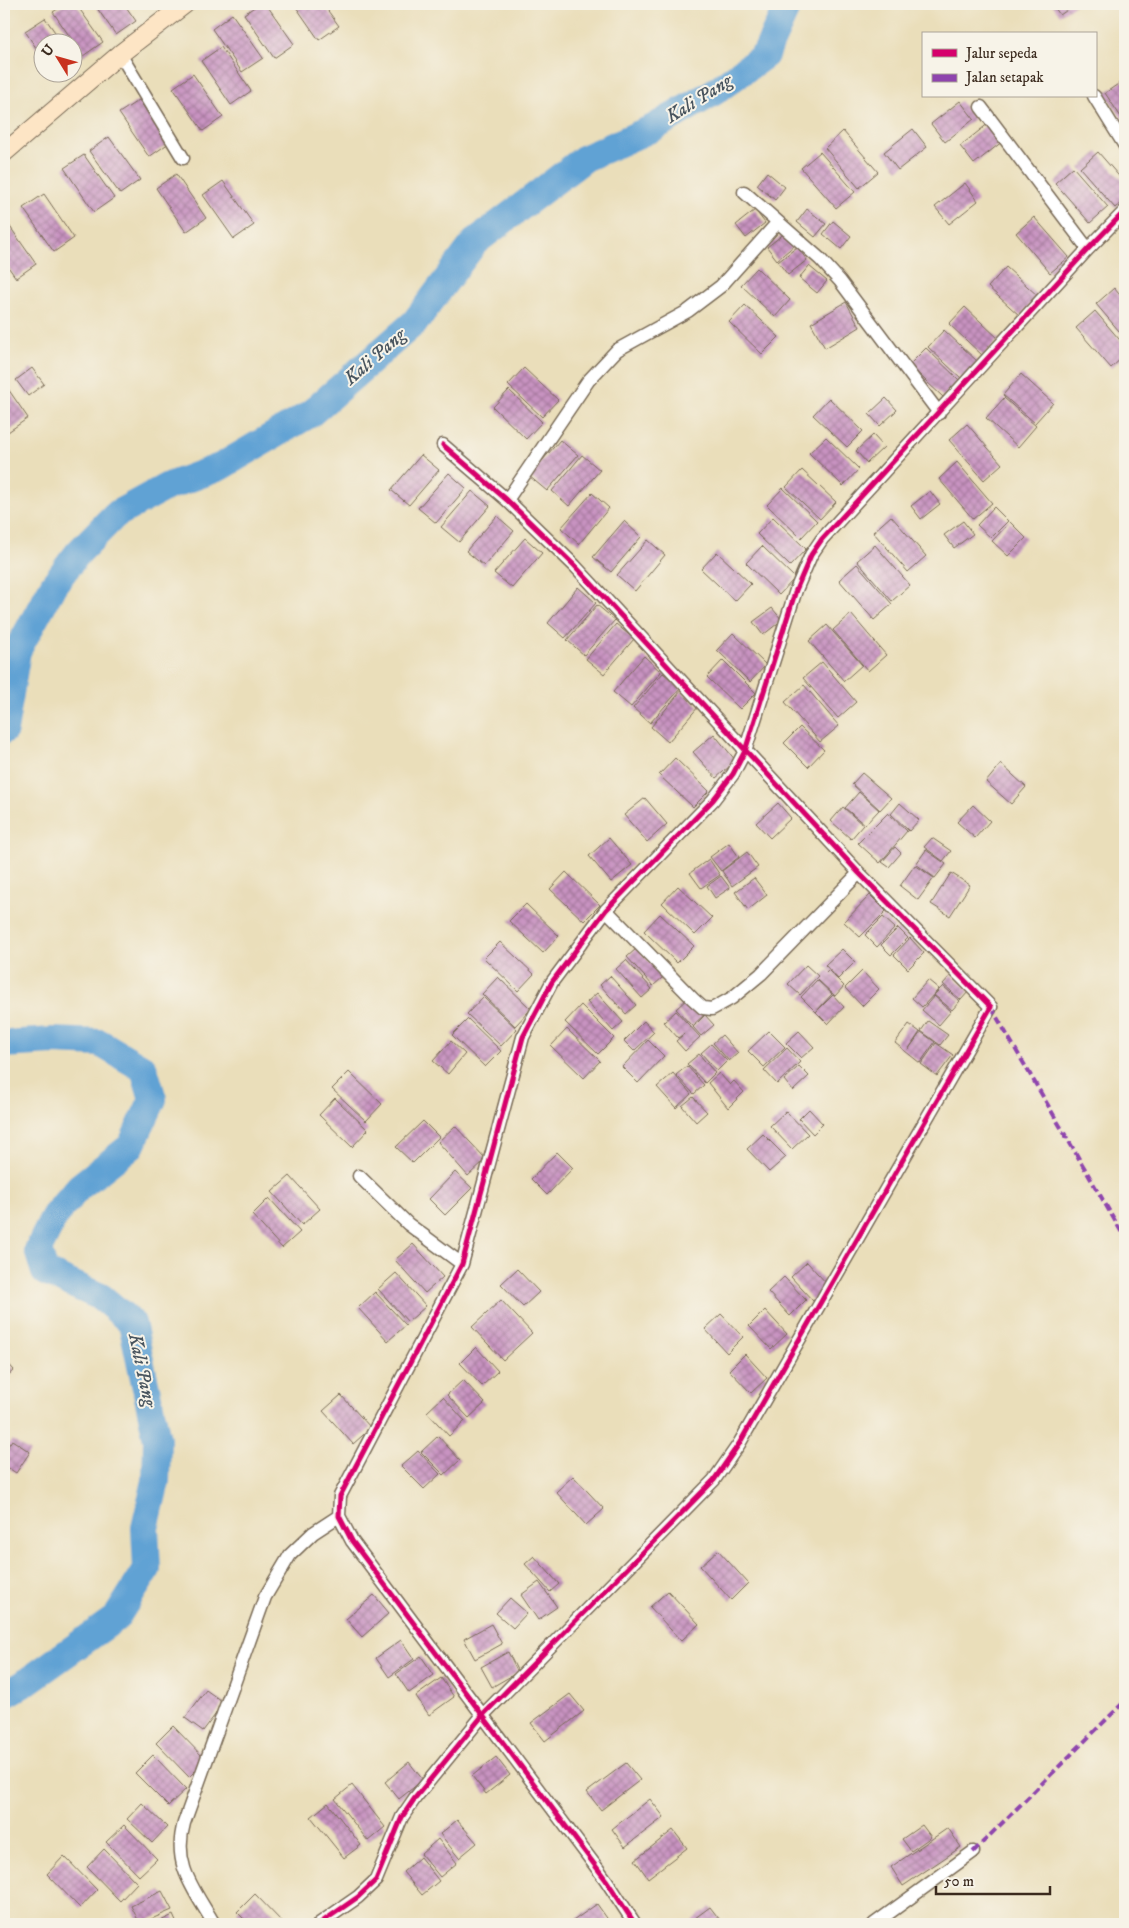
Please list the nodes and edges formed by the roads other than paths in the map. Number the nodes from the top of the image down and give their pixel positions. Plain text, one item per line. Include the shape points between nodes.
1 (185, 4) edge
2 (120, 54) junction
3 (1095, 98) edge
4 (981, 107) dead end
5 (1125, 146) edge
6 (4, 153) edge
7 (184, 158) dead end
8 (744, 192) dead end
9 (1125, 211) edge
10 (778, 222) junction
11 (1088, 249) junction
12 (939, 413) junction
13 (443, 445) dead end
14 (506, 500) junction
15 (745, 751) junction
16 (860, 873) junction
17 (606, 910) junction
18 (359, 1176) dead end
19 (462, 1264) junction
20 (339, 1516) junction
21 (483, 1715) junction
22 (973, 1852) dead end
23 (214, 1924) edge
24 (319, 1924) edge
25 (635, 1924) edge
26 (874, 1924) edge

1 - 2 main road
2 - 6 main road
2 - 7 street
3 - 5 street
4 - 11 street
8 - 10 street
9 - 11 street
10 - 12 street via 840,281
10 - 14 street via 721,286 688,312 617,350 588,380
11 - 12 street
12 - 15 street via 822,539 811,555 796,590
13 - 14 street
14 - 15 street via 575,566
15 - 16 street
15 - 17 street via 733,774 713,800
16 - 17 street via 761,974 712,1010 703,1008 693,999
16 - 21 street via 991,1007 739,1444 714,1480
17 - 19 street via 552,982 524,1037
18 - 19 street via 408,1224
19 - 20 street via 345,1484 340,1496
20 - 21 street via 352,1541
20 - 23 street via 313,1533 290,1555 265,1597 184,1823 180,1844 182,1865
21 - 24 street via 402,1817 376,1880
21 - 25 street
22 - 26 street

